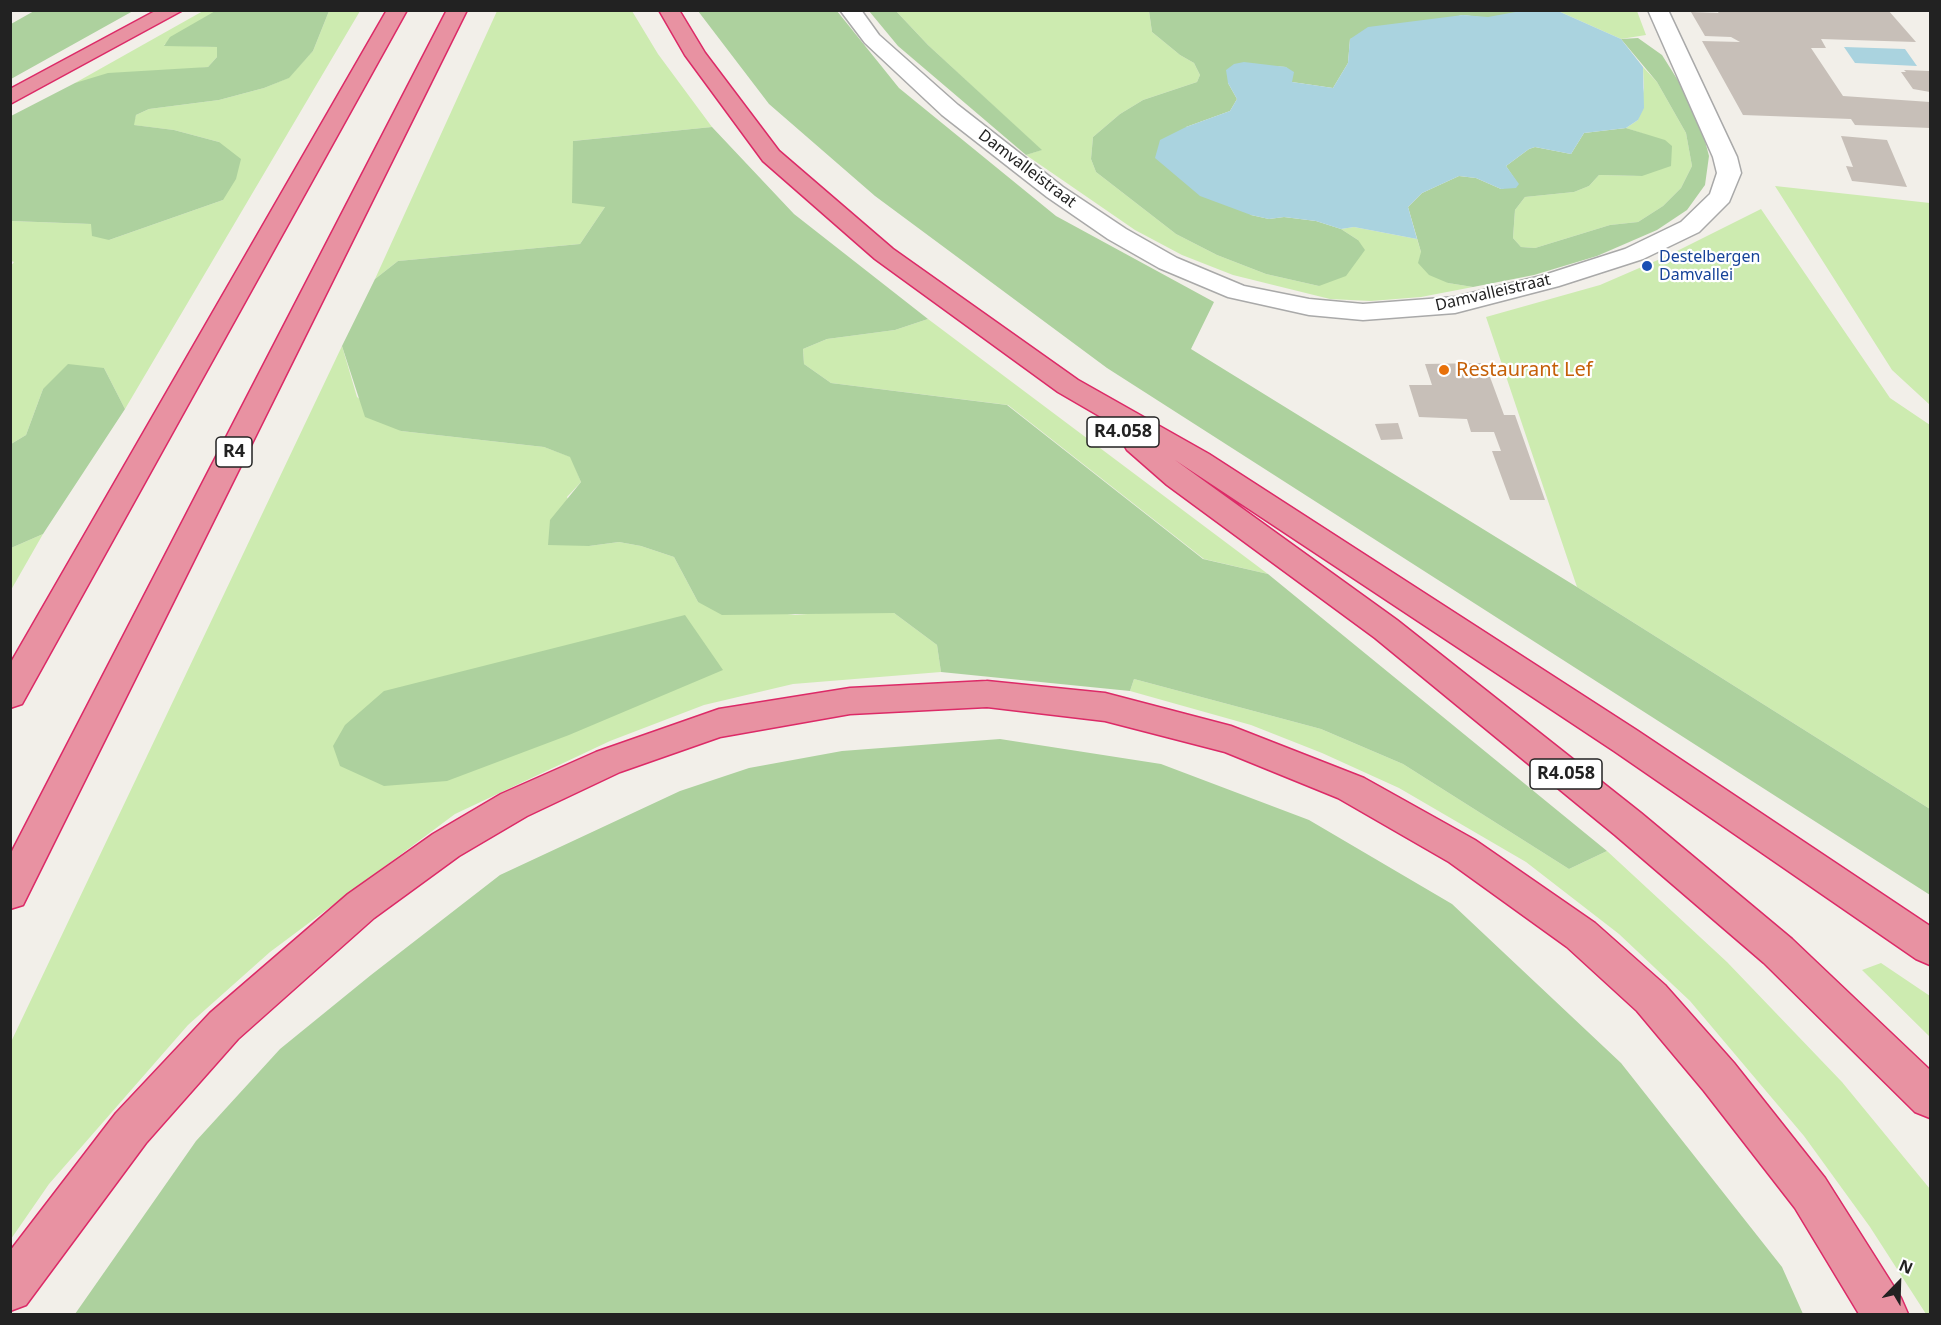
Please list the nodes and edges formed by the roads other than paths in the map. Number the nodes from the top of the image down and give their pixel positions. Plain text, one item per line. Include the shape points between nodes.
1 (173, 10) edge
2 (397, 10) edge
3 (457, 10) edge
4 (669, 10) edge
5 (850, 10) edge
6 (1658, 10) edge
7 (10, 98) edge
8 (1068, 386) junction
9 (10, 695) edge
10 (10, 893) edge
11 (1930, 947) edge
12 (1930, 1098) edge
13 (10, 1290) edge
14 (1885, 1314) edge

1 - 7 highway
2 - 9 highway
3 - 10 highway, R4
4 - 8 highway via 696,55 771,156 884,254
5 - 6 street, Damvalleistraat via 872,39 950,110 1054,192 1117,234 1168,263 1237,292 1309,307 1363,312 1455,305 1550,281 1634,254 1690,227 1707,212 1721,197 1729,173
8 - 11 highway via 1199,461 1626,741
8 - 12 highway, R4.058 via 1178,478 1386,629 1628,824 1778,951
13 - 14 highway via 131,1128 224,1026 361,906 446,846 514,805 608,762 719,723 850,700 987,694 1105,707 1231,740 1351,788 1462,851 1581,935 1651,998 1810,1193

